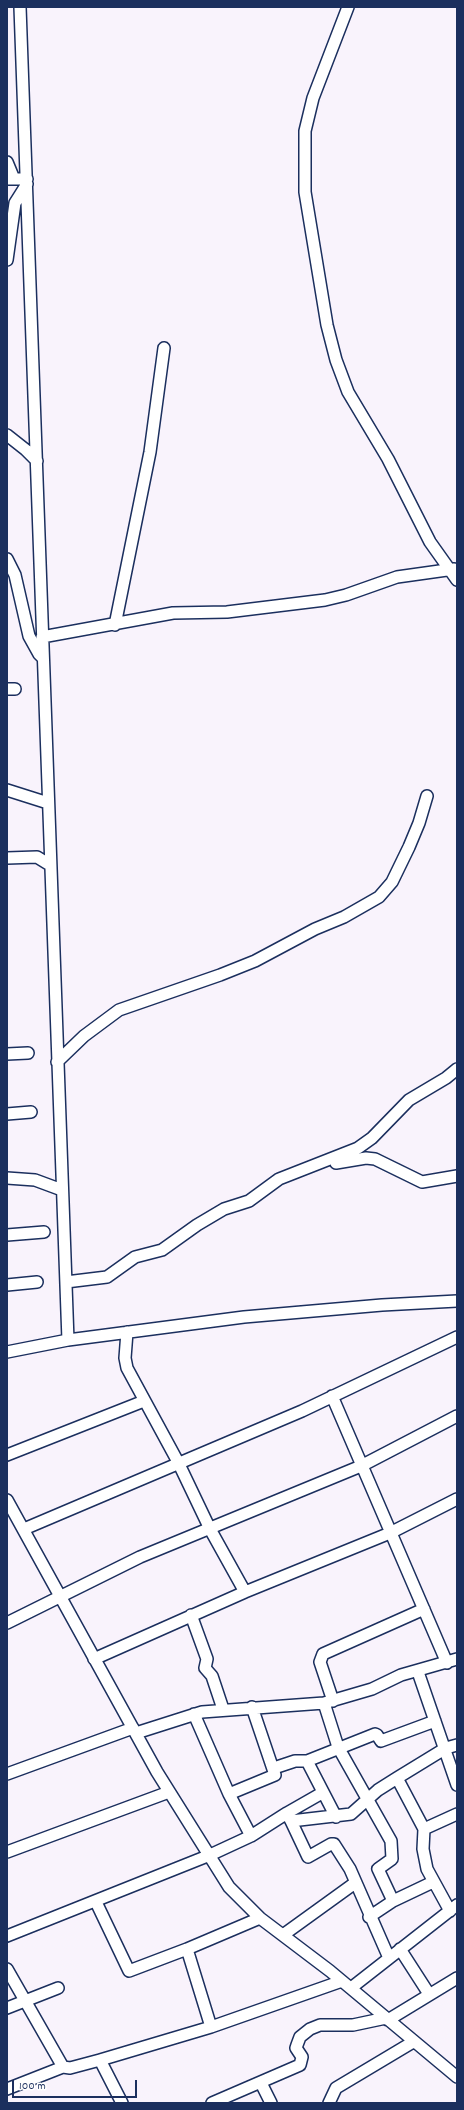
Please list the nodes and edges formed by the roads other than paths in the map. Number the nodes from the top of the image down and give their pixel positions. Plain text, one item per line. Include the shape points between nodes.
1 (20, 7) edge
2 (348, 7) edge
3 (7, 162) edge
4 (11, 179) edge
5 (27, 182) junction
6 (8, 244) edge
7 (7, 260) edge
8 (164, 348) dead end
9 (7, 435) edge
10 (36, 461) junction
11 (7, 559) edge
12 (453, 569) edge
13 (457, 580) edge
14 (115, 625) junction
15 (42, 637) junction
16 (43, 658) junction
17 (7, 790) edge
18 (427, 796) dead end
19 (48, 803) junction
20 (7, 858) edge
21 (50, 865) junction
22 (28, 1053) dead end
23 (7, 1054) edge
24 (57, 1062) junction
25 (457, 1069) edge
26 (31, 1112) dead end
27 (7, 1114) edge
28 (321, 1164) junction
29 (457, 1176) edge
30 (7, 1178) edge
31 (62, 1190) junction
32 (44, 1232) dead end
33 (7, 1235) edge
34 (37, 1282) dead end
35 (66, 1282) junction
36 (7, 1285) edge
37 (457, 1301) edge
38 (127, 1332) junction
39 (457, 1337) edge
40 (68, 1340) junction
41 (7, 1352) edge
42 (332, 1396) junction
43 (144, 1401) junction
44 (457, 1416) edge
45 (7, 1455) edge
46 (178, 1462) junction
47 (361, 1466) junction
48 (457, 1499) edge
49 (7, 1500) edge
50 (24, 1529) junction
51 (210, 1529) junction
52 (390, 1533) junction
53 (245, 1592) junction
54 (60, 1596) junction
55 (424, 1609) junction
56 (191, 1615) junction
57 (7, 1623) edge
58 (94, 1659) junction
59 (452, 1661) edge
60 (418, 1672) junction
61 (329, 1702) junction
62 (252, 1707) junction
63 (223, 1709) junction
64 (194, 1714) junction
65 (435, 1721) junction
66 (134, 1731) junction
67 (457, 1744) edge
68 (338, 1747) junction
69 (446, 1748) junction
70 (307, 1761) junction
71 (274, 1768) junction
72 (7, 1774) edge
73 (397, 1778) junction
74 (457, 1785) edge
75 (169, 1792) junction
76 (322, 1793) junction
77 (229, 1794) junction
78 (368, 1800) junction
79 (457, 1814) edge
80 (289, 1817) junction
81 (336, 1817) junction
82 (424, 1829) junction
83 (251, 1836) junction
84 (7, 1852) edge
85 (210, 1855) junction
86 (432, 1882) junction
87 (355, 1883) junction
88 (393, 1901) junction
89 (96, 1902) junction
90 (453, 1908) edge
91 (370, 1917) junction
92 (260, 1918) junction
93 (283, 1935) junction
94 (7, 1936) edge
95 (187, 1949) junction
96 (400, 1949) junction
97 (388, 1958) junction
98 (7, 1969) edge
99 (457, 1978) edge
100 (342, 1981) junction
101 (58, 1988) dead end
102 (351, 1988) junction
103 (429, 1994) junction
104 (25, 2001) junction
105 (7, 2008) edge
106 (387, 2019) junction
107 (211, 2027) junction
108 (413, 2042) junction
109 (100, 2060) junction
110 (63, 2067) junction
111 (457, 2077) edge
112 (262, 2083) junction
113 (7, 2089) edge
114 (122, 2103) edge
115 (212, 2103) edge
116 (271, 2103) edge
117 (329, 2103) edge

1 - 5 street
2 - 12 street via 313,98 305,131 305,192 314,250 336,360 348,392 388,459 430,542
3 - 4 street
4 - 5 street
5 - 6 street via 15,203
5 - 10 street
6 - 7 street
8 - 14 street via 150,452
9 - 10 street
10 - 15 street
11 - 16 street via 15,575 29,636 38,654
12 - 13 street
12 - 14 street via 397,577 325,600 227,612 173,613
14 - 15 street
15 - 16 street
16 - 19 street
17 - 19 street
18 - 24 street via 409,847 392,882 379,897 255,961 119,1010 84,1036
19 - 21 street
20 - 21 street via 37,857
21 - 24 street
22 - 23 street
24 - 31 street
25 - 28 street via 409,1100 372,1138 358,1148
26 - 27 street
28 - 29 street via 366,1158 385,1163 422,1182
28 - 35 street via 279,1179 249,1201 224,1209 162,1250 134,1257 108,1277
30 - 31 street via 35,1180
31 - 35 street
32 - 33 street
34 - 36 street
35 - 40 street
37 - 38 street via 307,1310
38 - 40 street
38 - 43 street via 127,1368
39 - 42 street
40 - 41 street
42 - 46 street
42 - 47 street
43 - 45 street
43 - 46 street
44 - 47 street
46 - 50 street
46 - 51 street
47 - 51 street
47 - 52 street
48 - 52 street
49 - 50 street
50 - 54 street
51 - 53 street
51 - 54 street via 140,1557
52 - 53 street
52 - 55 street
53 - 56 street
54 - 57 street
54 - 58 street
55 - 59 street
55 - 61 street via 324,1654 320,1662
56 - 58 street
56 - 63 street via 207,1658 205,1668 212,1676
58 - 66 street
59 - 60 street
60 - 61 street via 401,1675
60 - 65 street
61 - 62 street
61 - 68 street
62 - 63 street
62 - 71 street
63 - 64 street
64 - 66 street
64 - 77 street
65 - 68 street via 381,1741 378,1735 374,1734
65 - 69 street
66 - 72 street
66 - 75 street
67 - 69 street
68 - 70 street
68 - 78 street
69 - 73 street
69 - 74 street
70 - 71 street via 296,1761
70 - 76 street
71 - 77 street via 274,1776
73 - 78 street
73 - 82 street
75 - 84 street
75 - 85 street
76 - 80 street
76 - 81 street
77 - 83 street
78 - 81 street via 351,1814
78 - 88 street via 392,1844 392,1859 378,1869
79 - 82 street
80 - 81 street
80 - 83 street
80 - 87 street via 307,1856 334,1844
82 - 86 street via 424,1858
83 - 85 street
85 - 89 street
85 - 92 street via 229,1887
86 - 88 street
86 - 90 street
87 - 91 street
87 - 93 street
88 - 91 street
89 - 94 street
89 - 95 street via 129,1971
90 - 96 street
91 - 97 street
92 - 93 street
92 - 95 street
93 - 100 street
95 - 107 street
96 - 97 street
96 - 103 street
97 - 102 street
98 - 104 street
99 - 103 street
100 - 102 street
100 - 107 street
101 - 104 street
102 - 106 street
103 - 106 street
104 - 105 street
104 - 110 street
106 - 108 street
106 - 112 street via 353,2025 320,2025 310,2029 300,2037 296,2048 302,2057 300,2065
107 - 109 street
108 - 111 street
108 - 117 street via 336,2088
109 - 110 street via 70,2068
109 - 114 street
110 - 113 street
112 - 115 street
112 - 116 street

